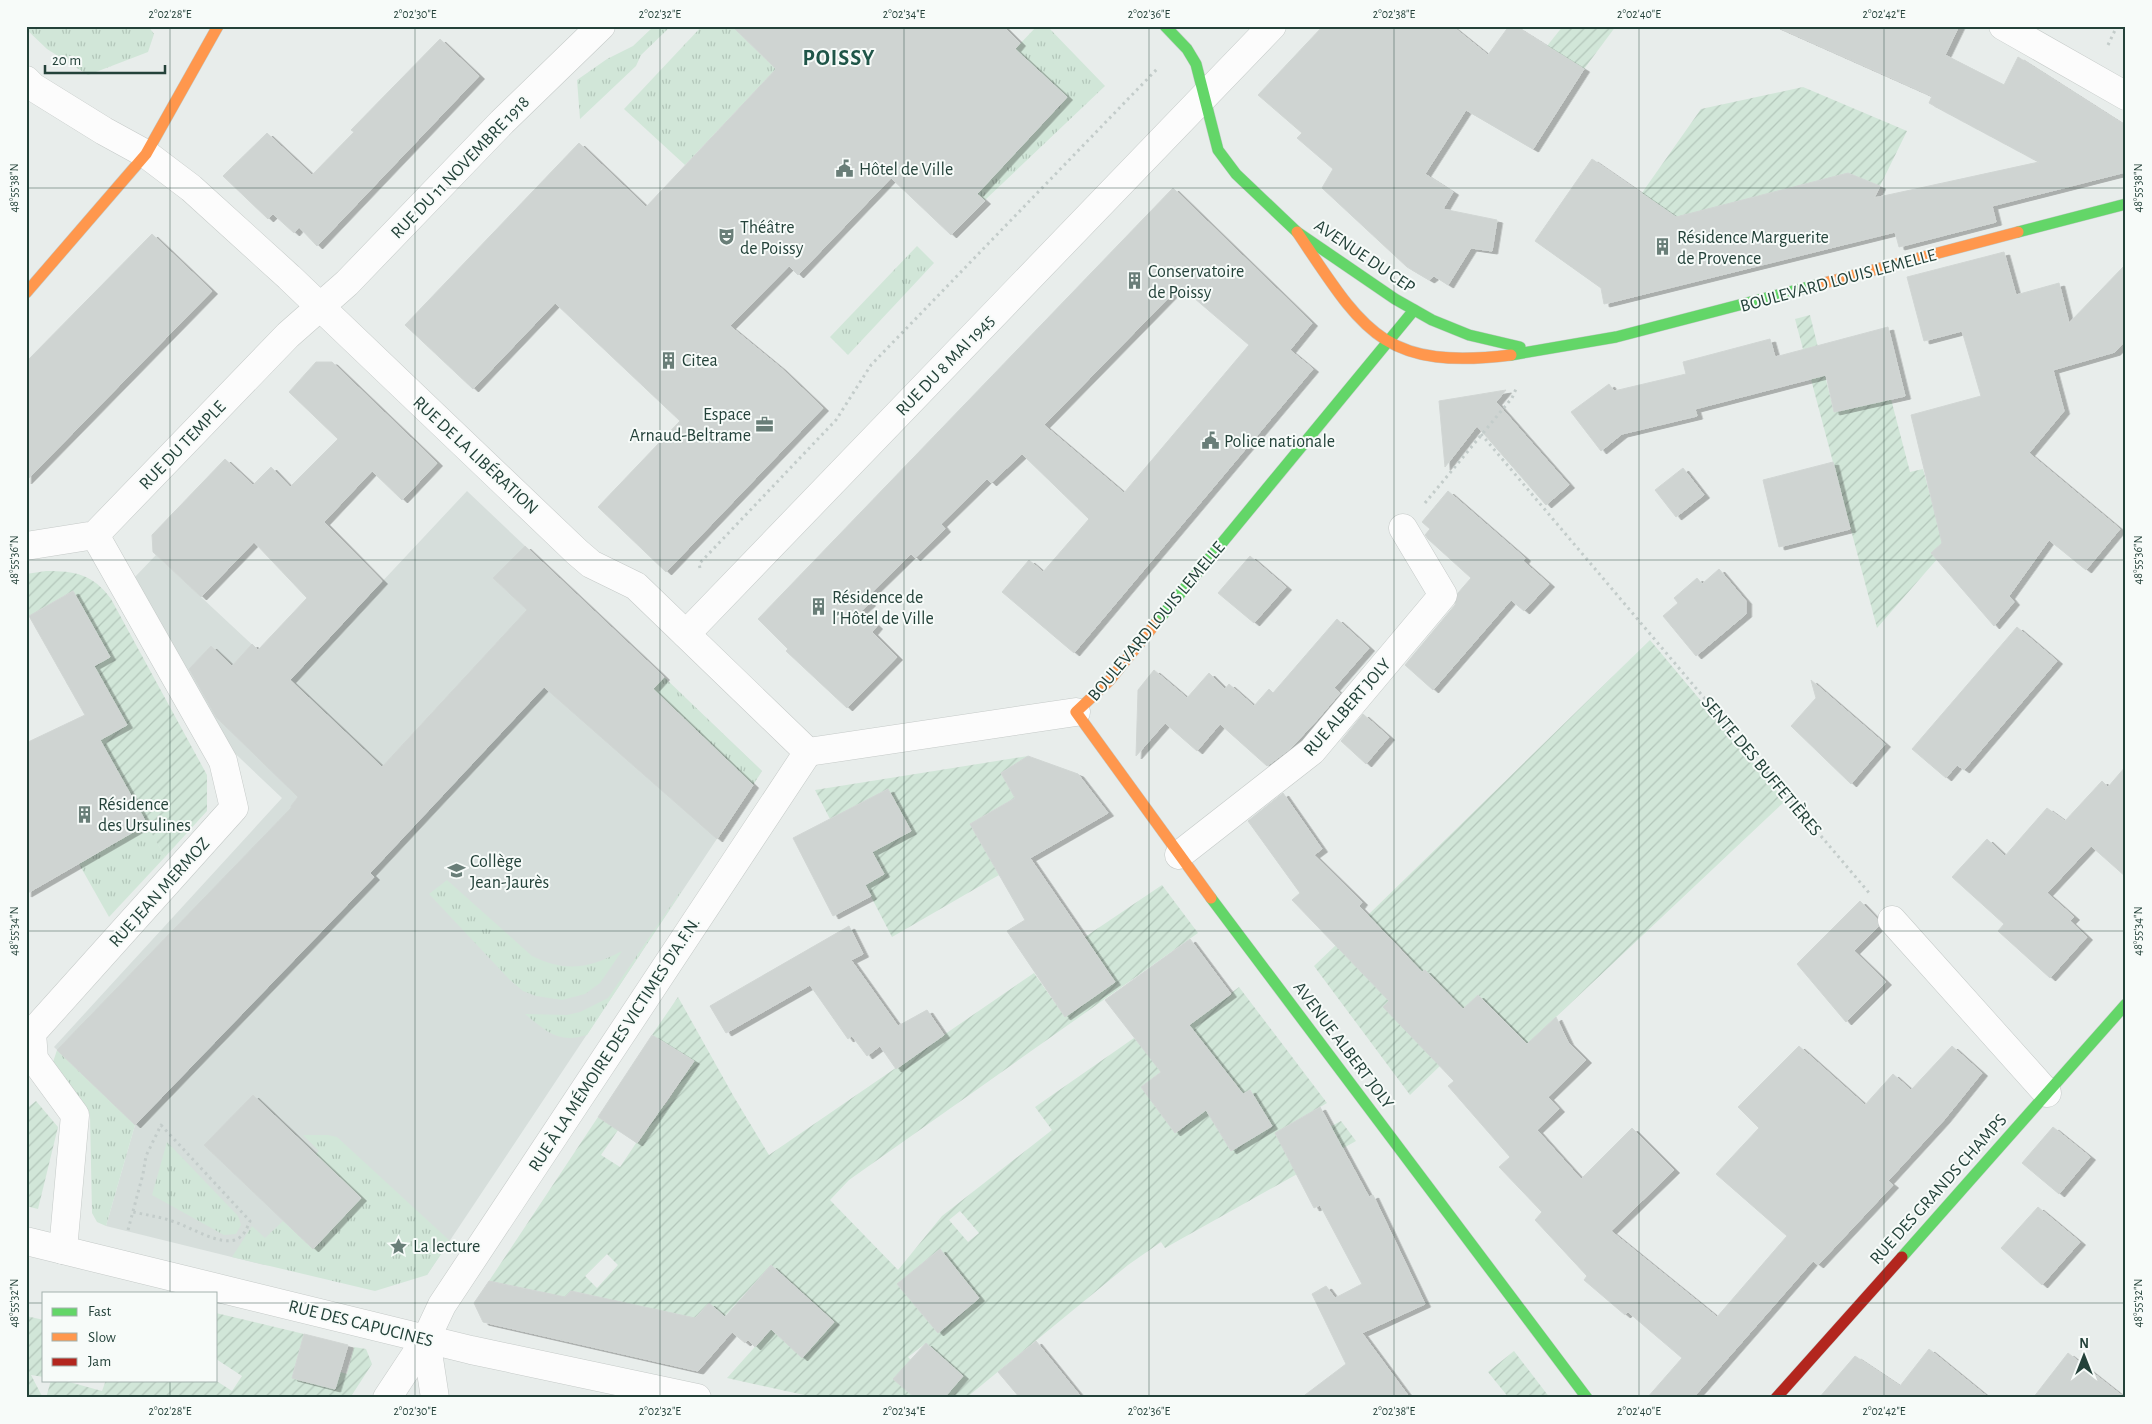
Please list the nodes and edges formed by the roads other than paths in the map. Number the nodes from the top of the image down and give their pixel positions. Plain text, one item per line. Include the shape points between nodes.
1 (218, 26) edge
2 (601, 26) edge
3 (1165, 26) edge
4 (1272, 26) edge
5 (2002, 26) edge
6 (26, 80) edge
7 (1204, 95) junction
8 (2126, 96) edge
9 (146, 154) junction
10 (2126, 204) edge
11 (1297, 232) junction
12 (26, 293) edge
13 (320, 307) junction
14 (1414, 310) junction
15 (1388, 342) junction
16 (1548, 351) junction
17 (1403, 528) road end
18 (95, 535) junction
19 (26, 546) edge
20 (686, 634) junction
21 (1076, 712) junction
22 (808, 752) junction
23 (1179, 854) junction
24 (1892, 920) road end
25 (2126, 1004) edge
26 (2047, 1093) junction
27 (26, 1241) edge
28 (63, 1250) junction
29 (426, 1340) junction
30 (387, 1398) edge
31 (435, 1398) edge
32 (697, 1398) edge
33 (1587, 1398) edge
34 (1776, 1398) edge

1 - 9 street
2 - 13 street, RUE DU 11 NOVEMBRE 1918
3 - 7 street, AVENUE DU CEP via 1188,49 1196,64
4 - 7 street, RUE DU 8 MAI 1945
5 - 8 street
6 - 9 street, RUE DE LA LIBÉRATION via 82,118
7 - 11 street, AVENUE DU CEP via 1212,132 1224,159
7 - 20 street, RUE DU 8 MAI 1945
9 - 12 street
9 - 13 street, RUE DE LA LIBÉRATION via 191,188
10 - 16 street, BOULEVARD LOUIS LEMELLE via 1662,326
11 - 14 street, AVENUE DU CEP
11 - 15 street, AVENUE DU CEP via 1356,315
13 - 18 street, RUE DU TEMPLE
13 - 20 street, RUE DE LA LIBÉRATION via 578,552 597,568 636,586
14 - 15 street, BOULEVARD LOUIS LEMELLE
14 - 16 street, BOULEVARD LOUIS LEMELLE via 1469,336
15 - 16 street, BOULEVARD LOUIS LEMELLE via 1416,354 1457,360
15 - 21 street, BOULEVARD LOUIS LEMELLE via 1110,681
17 - 23 street, RUE ALBERT JOLY via 1443,595 1312,751
18 - 19 street
18 - 28 street, RUE JEAN MERMOZ via 223,761 234,808 32,1033 34,1059 75,1115
20 - 22 street, RUE DE LA LIBÉRATION
21 - 22 street, BOULEVARD LOUIS LEMELLE
21 - 23 street, AVENUE ALBERT JOLY
22 - 29 street, RUE À LA MÉMOIRE DES VICTIMES D'A.F.N. via 442,1305
23 - 33 street, AVENUE ALBERT JOLY
24 - 26 street
25 - 26 street, RUE DES GRANDS CHAMPS
26 - 34 street, RUE DES GRANDS CHAMPS
27 - 28 street, RUE DES CAPUCINES
28 - 29 street, RUE DES CAPUCINES
29 - 30 street, RUE À LA MÉMOIRE DES VICTIMES D'A.F.N.
29 - 31 street
29 - 32 street, RUE DES CAPUCINES

